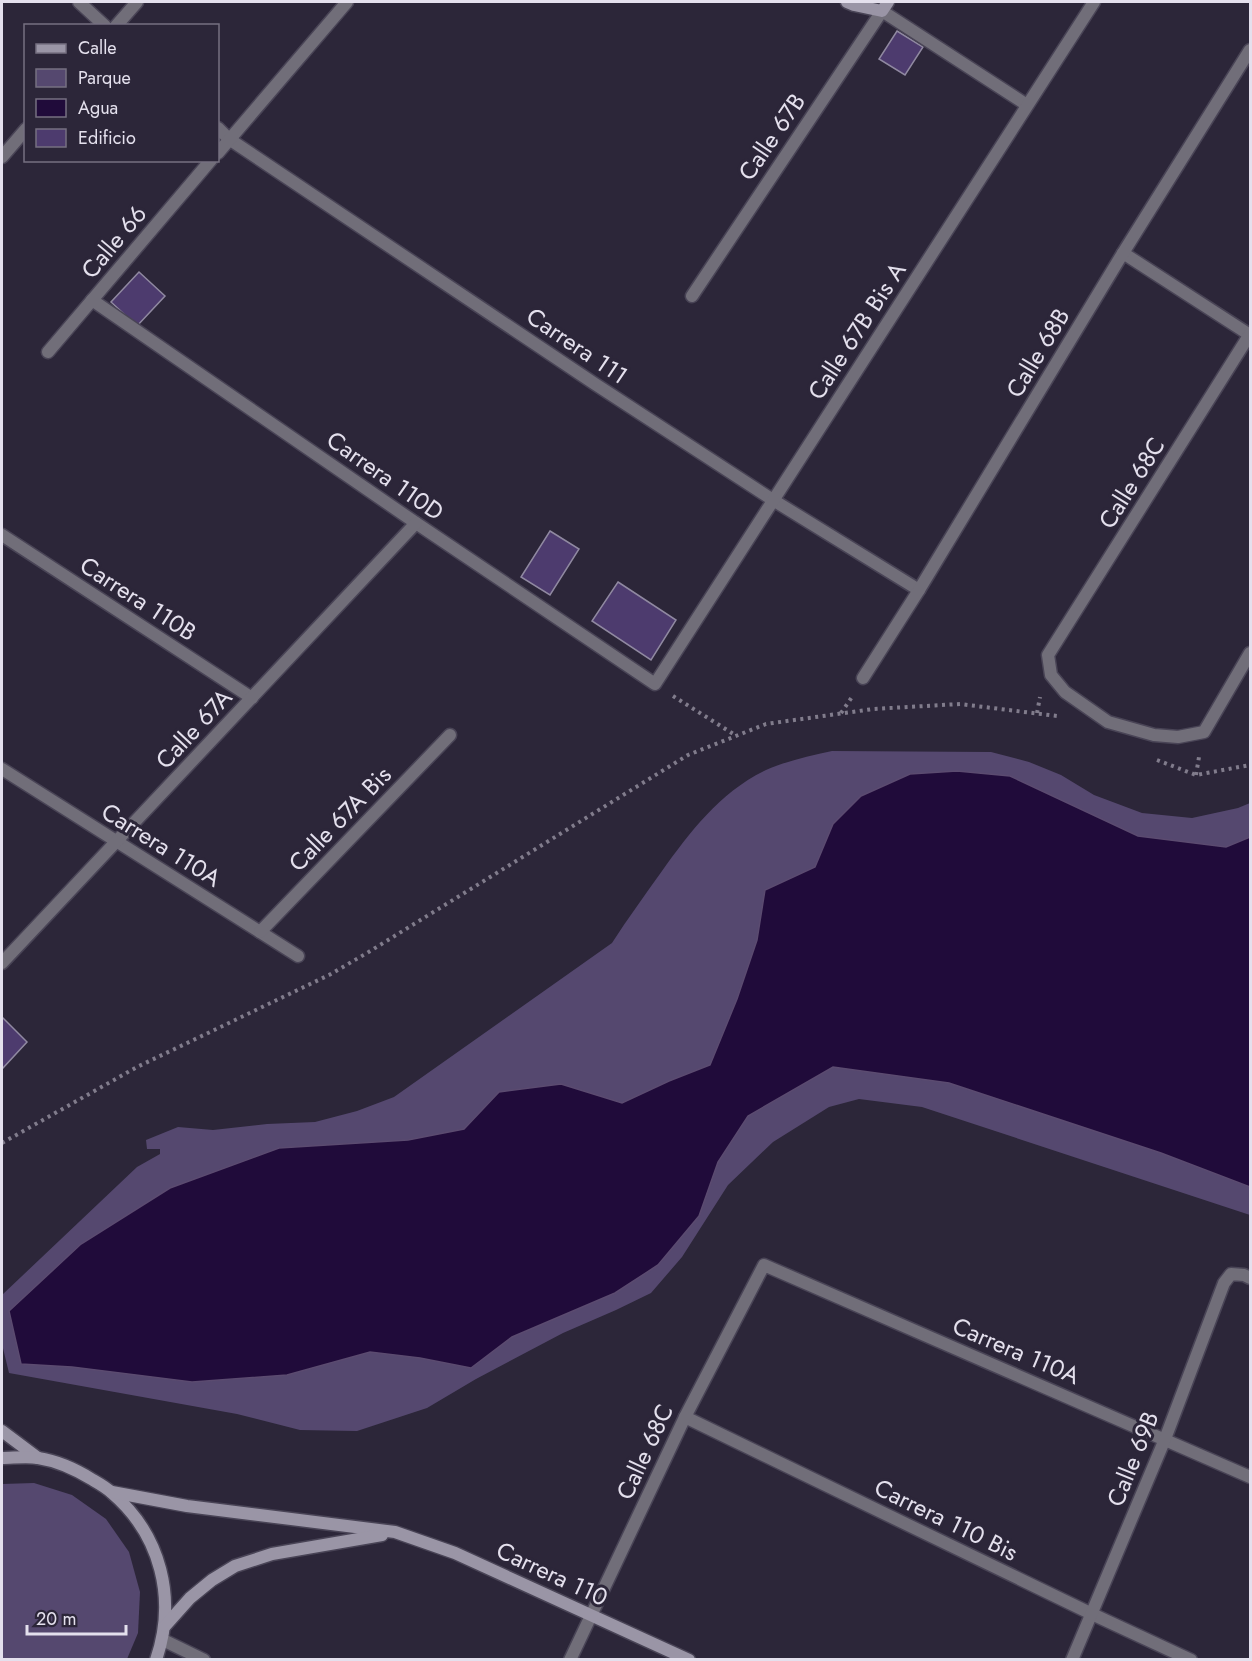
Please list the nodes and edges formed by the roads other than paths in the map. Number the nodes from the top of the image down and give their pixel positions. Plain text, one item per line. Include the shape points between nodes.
1 (79, 2) edge
2 (137, 2) edge
3 (347, 2) edge
4 (847, 2) edge
5 (1094, 2) edge
6 (885, 6) edge
7 (103, 24) edge
8 (118, 24) edge
9 (1251, 50) edge
10 (1027, 105) junction
11 (219, 129) edge
12 (24, 131) edge
13 (229, 139) junction
14 (219, 152) edge
15 (2, 157) edge
16 (209, 162) edge
17 (1123, 253) junction
18 (692, 296) dead end
19 (92, 300) junction
20 (1250, 334) edge
21 (48, 352) dead end
22 (773, 500) junction
23 (416, 523) junction
24 (2, 535) edge
25 (919, 590) junction
26 (1251, 653) edge
27 (863, 678) dead end
28 (655, 684) joint
29 (252, 698) junction
30 (450, 735) dead end
31 (2, 769) edge
32 (117, 842) junction
33 (260, 932) junction
34 (298, 956) dead end
35 (2, 963) edge
36 (764, 1265) joint
37 (1251, 1278) edge
38 (685, 1417) junction
39 (2, 1431) edge
40 (1165, 1439) junction
41 (2, 1458) edge
42 (38, 1458) junction
43 (1251, 1477) edge
44 (112, 1492) junction
45 (394, 1532) junction
46 (1092, 1614) junction
47 (591, 1615) junction
48 (165, 1626) junction
49 (163, 1640) junction
50 (156, 1659) edge
51 (204, 1659) edge
52 (570, 1659) edge
53 (689, 1659) edge
54 (1072, 1659) edge
55 (1191, 1659) edge

1 - 7 street
2 - 8 street
3 - 13 street
4 - 6 street
5 - 10 street, Calle 67B Bis A
6 - 10 street
6 - 18 street, Calle 67B
9 - 17 street, Calle 68B
10 - 22 street, Calle 67B Bis A
11 - 13 street, Carrera 111
12 - 15 street
13 - 14 street
13 - 22 street, Carrera 111
16 - 19 street, Calle 66
17 - 20 street
17 - 25 street, Calle 68B
19 - 21 street, Calle 66
19 - 23 street, Carrera 110D
20 - 26 street, Calle 68C via 1048,655 1052,675 1065,693 1108,722 1154,735 1178,736 1204,732
22 - 25 street, Carrera 111
22 - 28 street, Calle 67B Bis A
23 - 28 street, Carrera 110D
23 - 29 street, Calle 67A
24 - 29 street, Carrera 110B
25 - 27 street, Calle 68B
29 - 32 street, Calle 67A
30 - 33 street, Calle 67A Bis
31 - 32 street, Carrera 110A
32 - 33 street, Carrera 110A
32 - 35 street, Calle 67A
33 - 34 street, Carrera 110A
36 - 38 street, Calle 68C
36 - 40 street, Carrera 110A
37 - 40 street, Calle 69B via 1231,1274 1224,1283
38 - 46 street, Carrera 110 Bis
38 - 47 street, Calle 68C
39 - 42 street
40 - 43 street, Carrera 110A
40 - 46 street, Calle 69B
41 - 42 street
42 - 44 street via 77,1470
44 - 45 street, Carrera 110 via 187,1506
44 - 48 street via 137,1519 155,1552 165,1588
45 - 47 street, Carrera 110 via 455,1552
45 - 48 street, Carrera 110 via 272,1554 235,1566 190,1598
46 - 54 street, Calle 69B
46 - 55 street, Carrera 110 Bis
47 - 52 street, Calle 68C
47 - 53 street, Carrera 110
48 - 49 street
49 - 50 street
49 - 51 street

